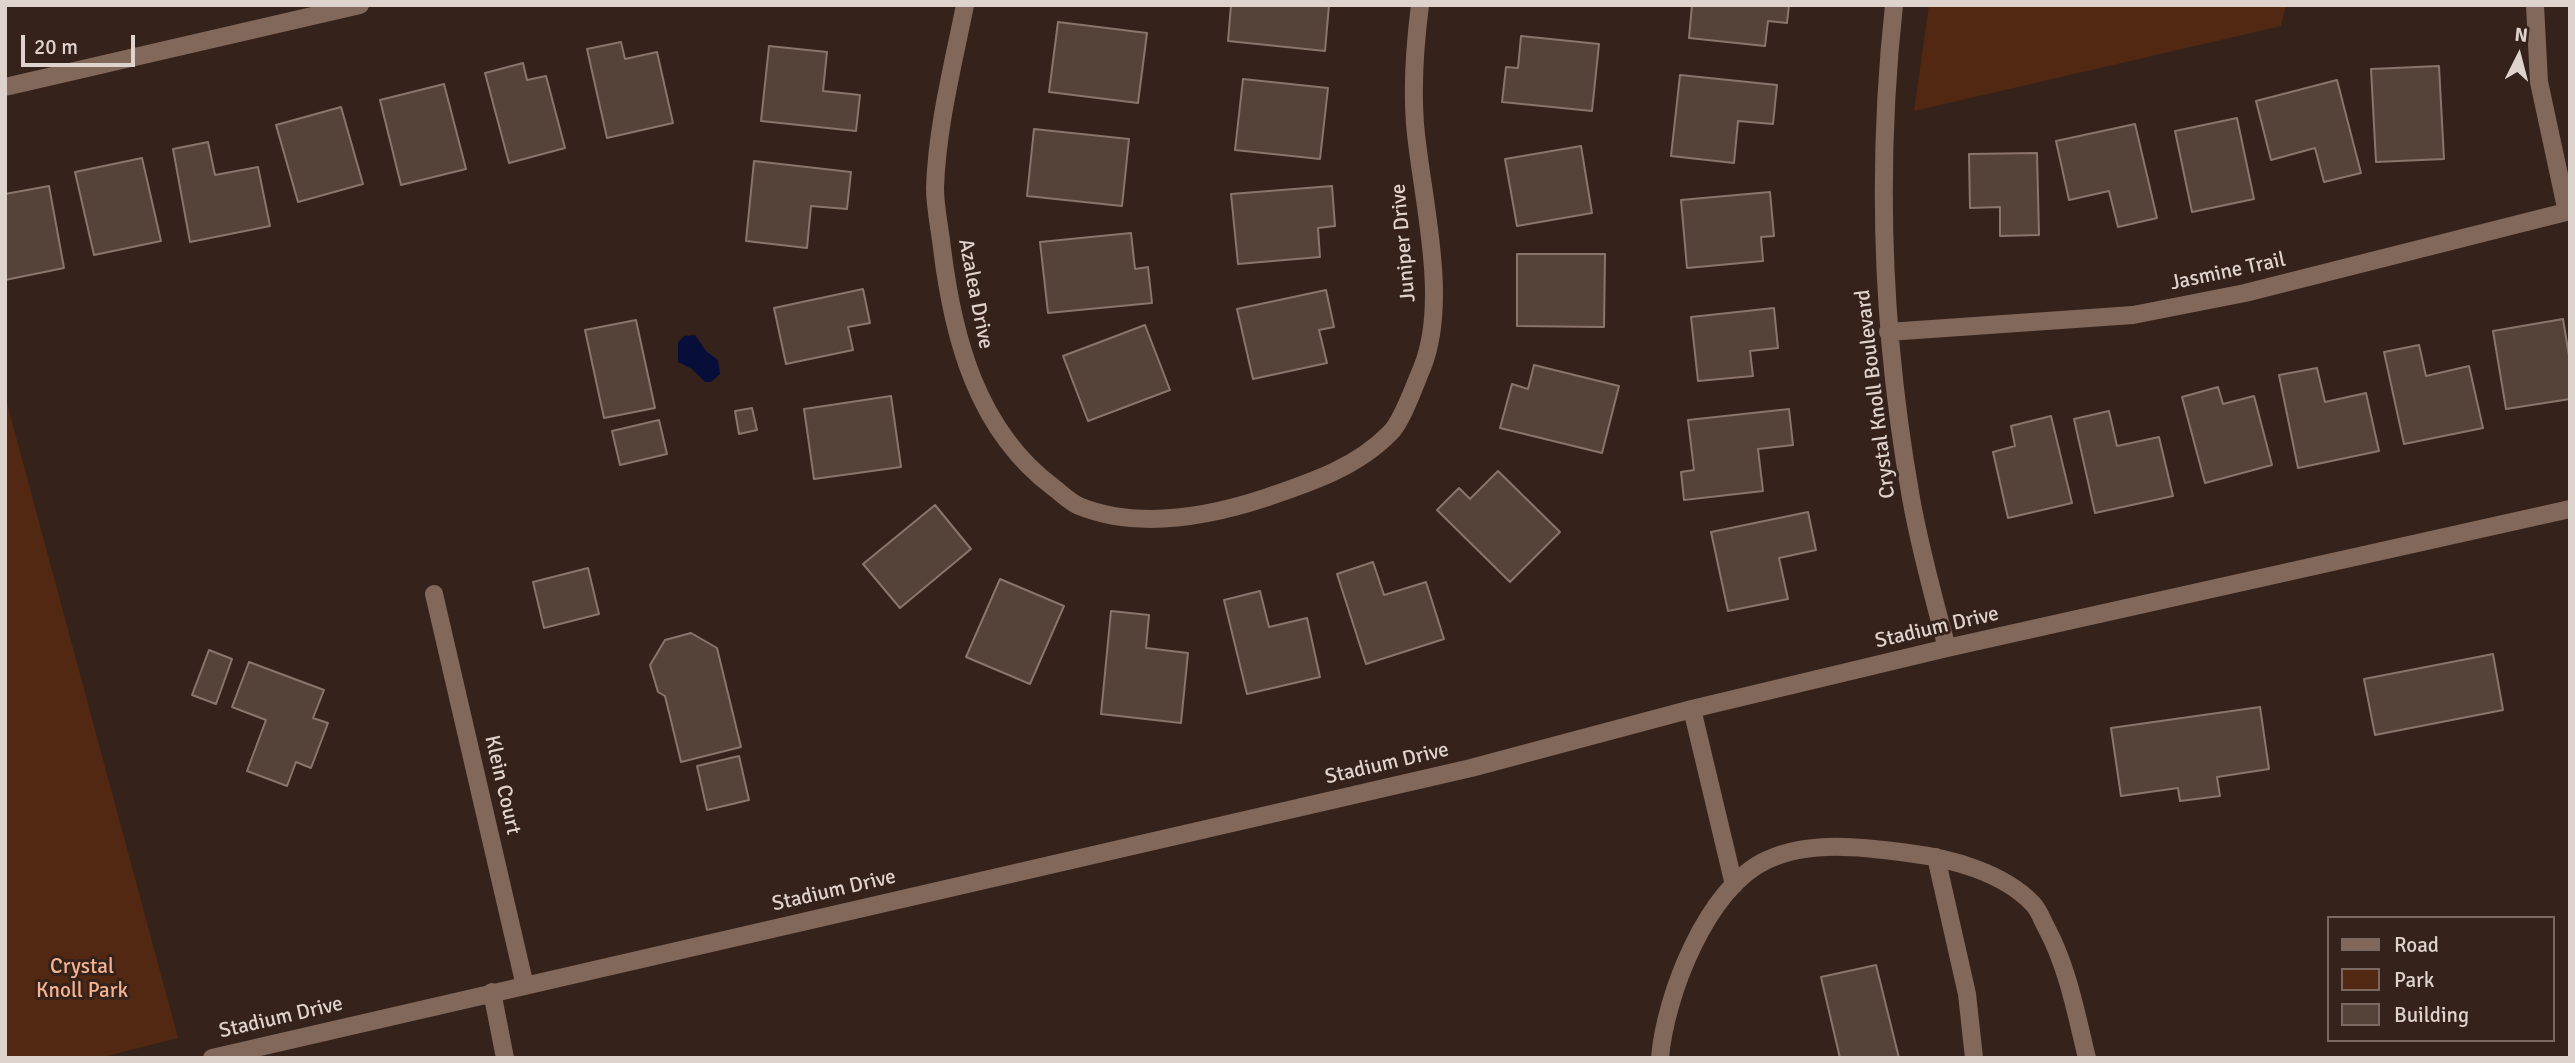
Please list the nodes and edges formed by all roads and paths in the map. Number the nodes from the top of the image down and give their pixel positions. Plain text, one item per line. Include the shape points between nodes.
1 (360, 5) edge
2 (965, 5) edge
3 (1420, 5) edge
4 (1894, 5) edge
5 (2535, 5) edge
6 (5, 87) edge
7 (2568, 211) edge
8 (1888, 332) junction
9 (1247, 504) joint
10 (2570, 509) edge
11 (434, 594) dead end
12 (1947, 648) junction
13 (1692, 709) junction
14 (1936, 857) junction
15 (1734, 885) junction
16 (526, 986) junction
17 (492, 992) junction
18 (212, 1058) edge
19 (505, 1058) edge
20 (1660, 1058) edge
21 (1973, 1058) edge
22 (2087, 1058) edge

1 - 6 street
2 - 9 street, Azalea Drive via 944,107 935,190 960,350 993,424 1027,467 1078,506 1135,519 1180,517
3 - 9 street, Juniper Drive via 1415,122 1433,263 1432,314 1424,364 1392,432 1332,475
4 - 8 street, Crystal Knoll Boulevard via 1882,202
5 - 7 street via 2539,82
7 - 8 street, Jasmine Trail via 2245,293 2133,315
8 - 12 street, Crystal Knoll Boulevard via 1911,498
10 - 12 street, Stadium Drive
11 - 16 street, Klein Court
12 - 13 street, Stadium Drive
13 - 15 street
13 - 16 street, Stadium Drive via 1471,768
14 - 15 street via 1811,847 1766,860
14 - 21 street via 1966,994
14 - 22 street via 2000,879 2034,905 2062,958
15 - 20 street via 1688,952 1673,992
16 - 17 street, Stadium Drive
17 - 18 street, Stadium Drive
17 - 19 street

